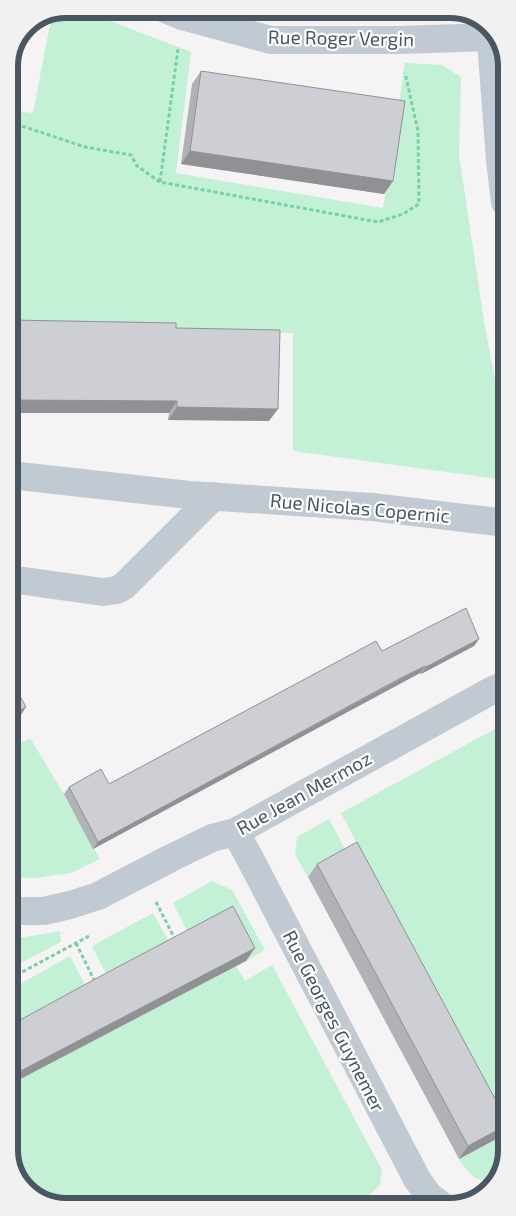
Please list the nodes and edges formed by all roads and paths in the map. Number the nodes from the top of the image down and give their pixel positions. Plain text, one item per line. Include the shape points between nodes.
1 (174, 18) edge
2 (195, 18) edge
3 (485, 32) edge
4 (491, 39) edge
5 (398, 40) junction
6 (18, 126) edge
7 (498, 134) edge
8 (160, 182) junction
9 (18, 476) edge
10 (214, 496) junction
11 (498, 522) edge
12 (18, 579) edge
13 (498, 688) edge
14 (22, 731) dead end
15 (18, 733) edge
16 (235, 832) junction
17 (155, 901) dead end
18 (18, 911) edge
19 (76, 944) dead end
20 (177, 944) edge
21 (98, 986) edge
22 (431, 1198) edge

1 - 8 path
2 - 5 street, Rue Roger Vergin via 271,40
3 - 5 street, Rue Roger Vergin
4 - 7 street
5 - 8 path via 418,131 419,204 403,214 378,222
6 - 8 path via 86,147 131,155 137,166
9 - 10 street, Rue Nicolas Copernic
10 - 11 street, Rue Nicolas Copernic via 372,507
10 - 12 street via 117,590 103,592
13 - 16 street, Rue Jean Mermoz
14 - 15 path
16 - 18 street, Rue Jean Mermoz via 212,838 98,896 44,911
16 - 22 street, Rue Georges Guynemer via 417,1179
17 - 20 path
19 - 21 path

